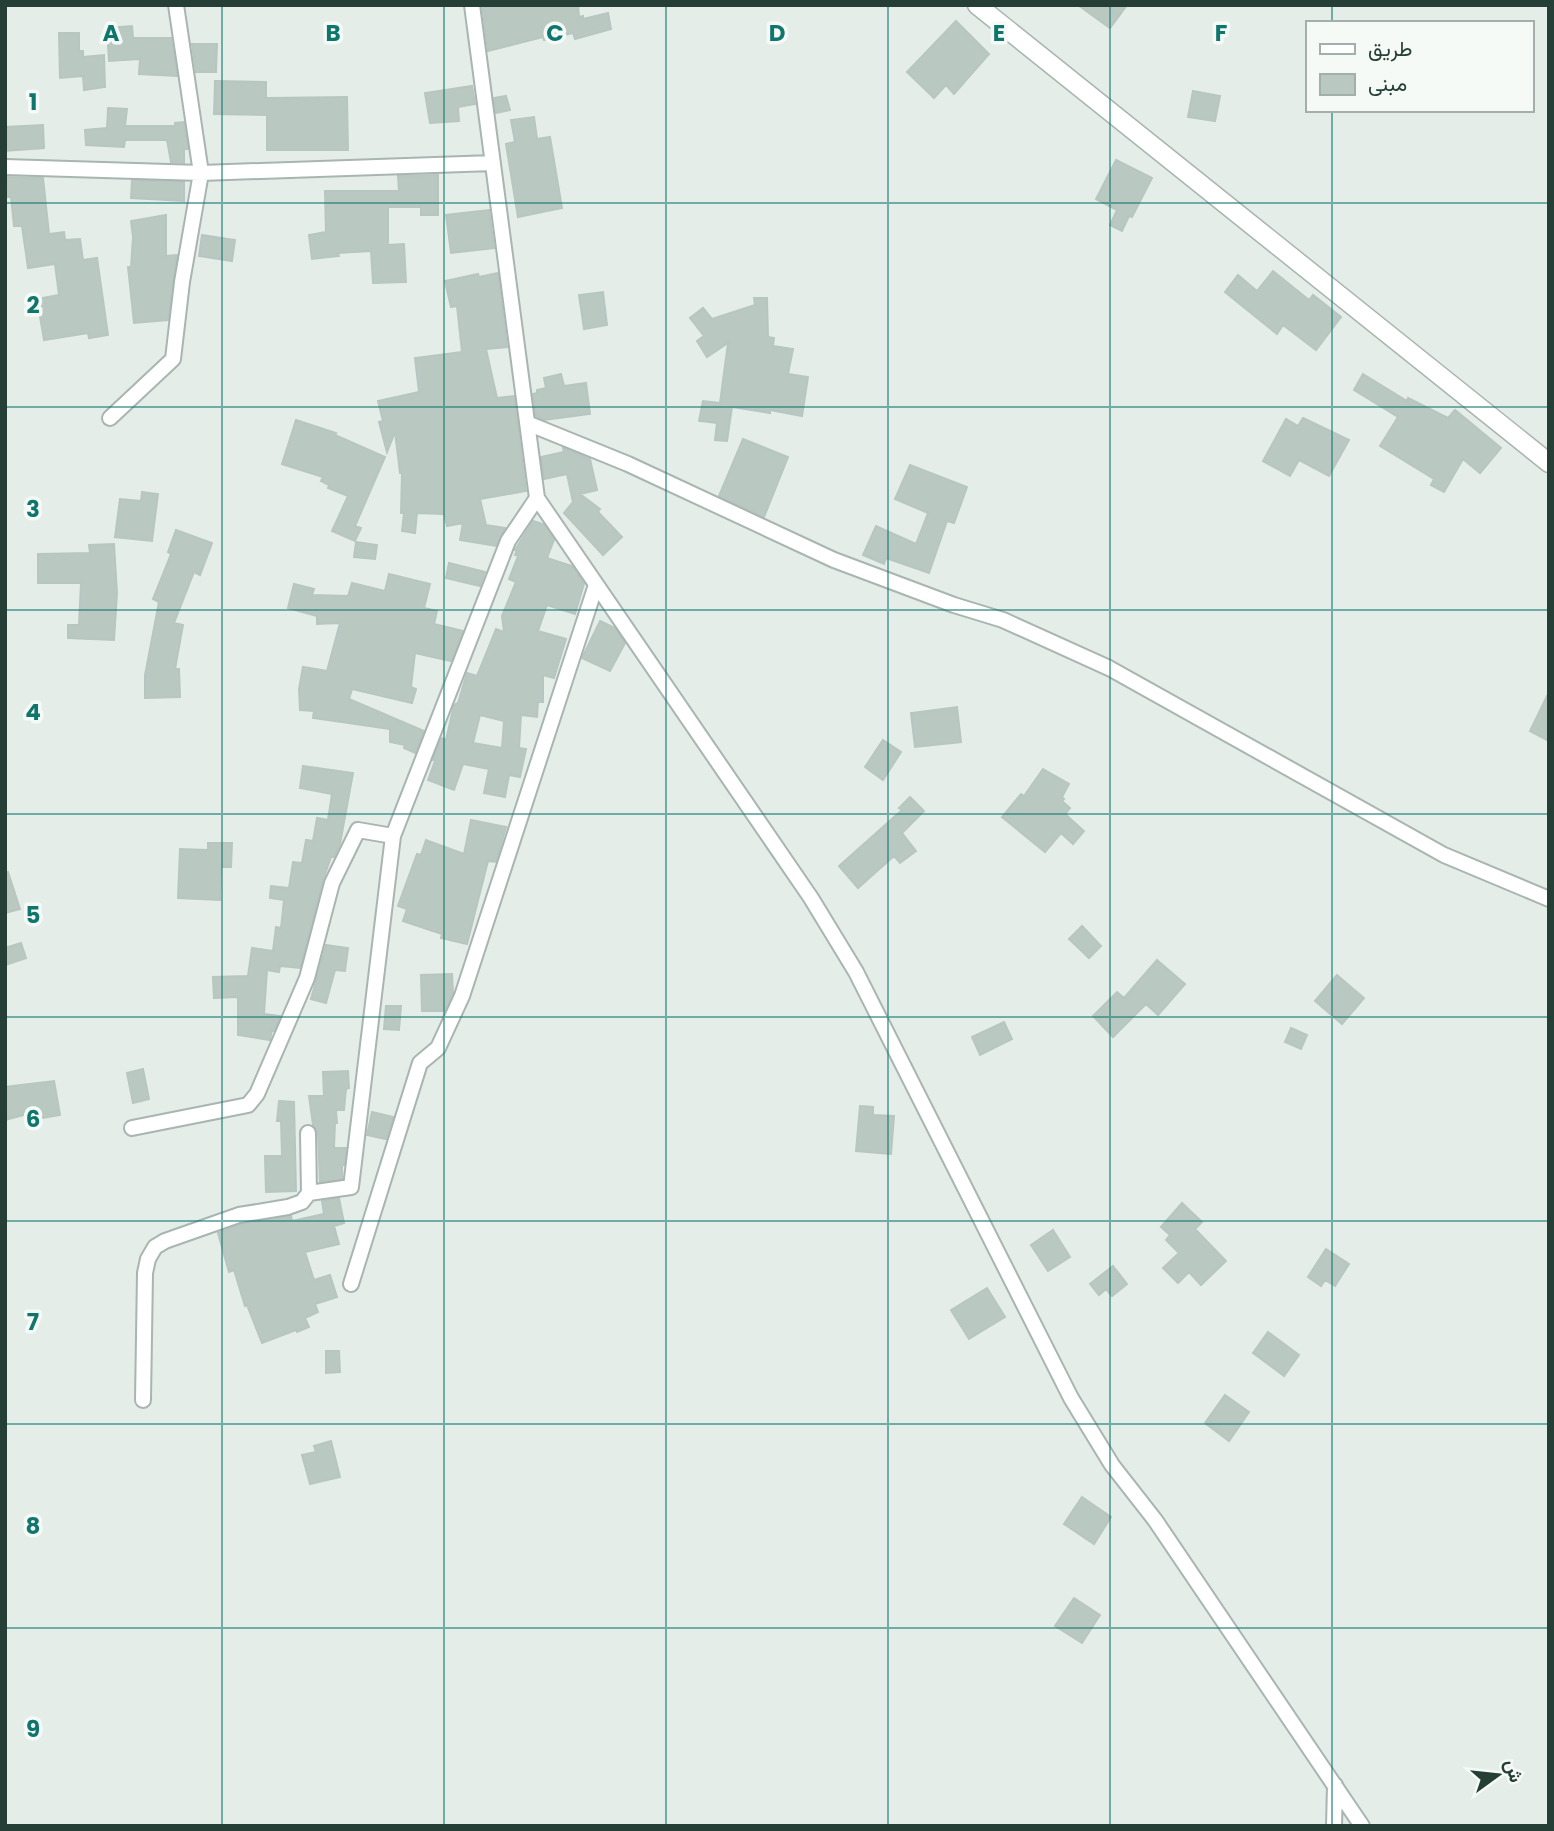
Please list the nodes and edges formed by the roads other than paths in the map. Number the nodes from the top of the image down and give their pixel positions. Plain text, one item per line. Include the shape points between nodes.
1 (176, 5) edge
2 (472, 5) edge
3 (977, 5) edge
4 (493, 163) junction
5 (5, 167) edge
6 (201, 173) junction
7 (110, 418) dead end
8 (527, 423) junction
9 (1549, 463) edge
10 (537, 498) junction
11 (596, 585) junction
12 (393, 836) junction
13 (1549, 899) edge
14 (132, 1128) dead end
15 (308, 1133) dead end
16 (309, 1193) junction
17 (351, 1284) dead end
18 (142, 1400) dead end
19 (1335, 1785) junction
20 (1334, 1826) edge
21 (1362, 1826) edge

1 - 6 street
2 - 4 street
3 - 9 street
4 - 6 street
4 - 8 street
5 - 6 street
6 - 7 street via 173,359
8 - 10 street
8 - 13 street via 628,464 834,561 1003,620 1109,668 1444,855
10 - 11 street
10 - 12 street via 508,541
11 - 17 street via 462,996 438,1048 420,1063
11 - 19 street via 811,898 856,972 1071,1398 1112,1465 1155,1520
12 - 14 street via 358,830 332,883 307,978 257,1094 248,1105
12 - 16 street via 351,1187
15 - 16 street
16 - 18 street via 302,1202 288,1207 239,1215 155,1247 145,1273
19 - 20 street
19 - 21 street

